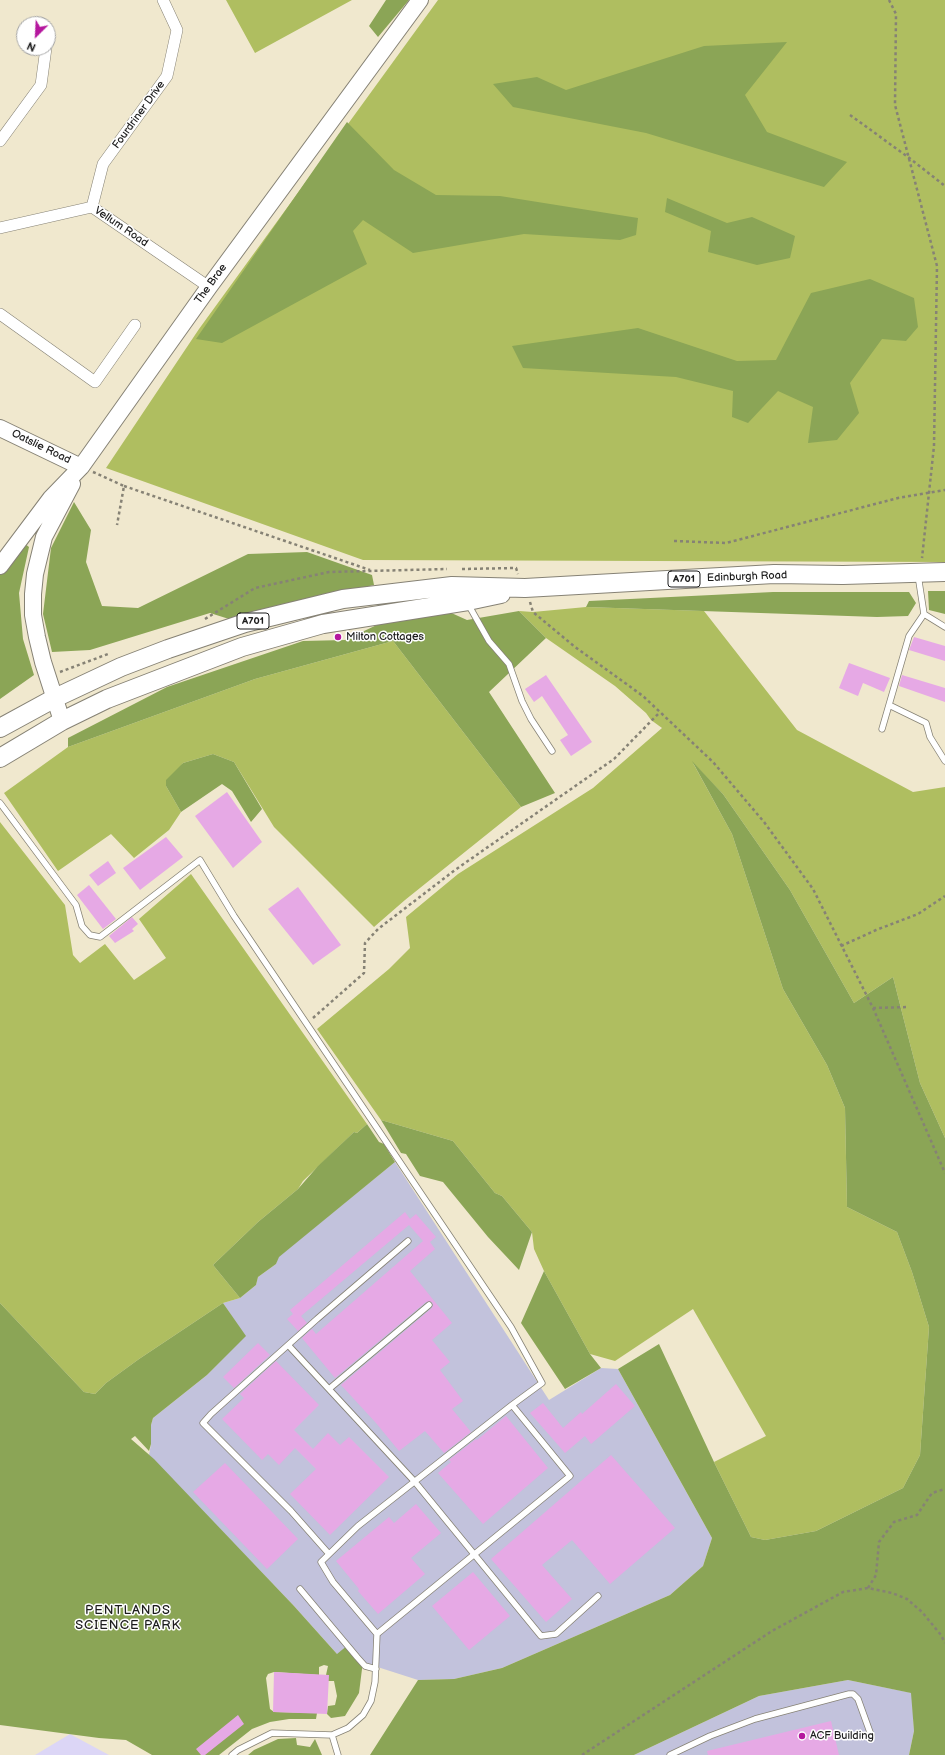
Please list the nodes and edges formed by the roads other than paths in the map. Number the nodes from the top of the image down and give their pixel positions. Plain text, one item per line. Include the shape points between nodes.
1 (163, 0) edge
2 (420, 0) edge
3 (45, 56) edge
4 (0, 142) edge
5 (92, 207) junction
6 (0, 228) edge
7 (209, 287) junction
8 (0, 314) edge
9 (135, 325) dead end
10 (0, 428) edge
11 (81, 467) junction
12 (0, 566) edge
13 (945, 572) edge
14 (920, 573) junction
15 (526, 598) junction
16 (468, 601) junction
17 (924, 614) junction
18 (945, 627) edge
19 (55, 698) junction
20 (889, 705) junction
21 (62, 721) junction
22 (0, 728) edge
23 (882, 729) dead end
24 (552, 751) dead end
25 (0, 758) edge
26 (945, 761) edge
27 (0, 803) edge
28 (408, 1241) dead end
29 (429, 1305) dead end
30 (289, 1346) junction
31 (329, 1389) junction
32 (512, 1405) junction
33 (415, 1482) junction
34 (329, 1554) junction
35 (473, 1554) junction
36 (300, 1589) dead end
37 (598, 1596) dead end
38 (377, 1634) junction
39 (376, 1669) junction
40 (332, 1735) junction
41 (871, 1735) dead end
42 (232, 1755) edge
43 (338, 1755) edge
44 (670, 1755) edge

1 - 5 street, Fourdriner Drive via 177,30 167,76 103,164
2 - 7 main road, The Brae
3 - 4 street via 41,85
5 - 6 street, Vellum Road
5 - 7 street, Vellum Road
7 - 11 main road, The Brae
8 - 9 street via 95,382
10 - 11 main road, Oatslie Road
11 - 12 main road, The Brae via 51,498
11 - 19 main road via 44,537 35,574 33,601 36,630
13 - 14 main road, Edinburgh Road / A701
14 - 15 main road, Edinburgh Road / A701 via 774,574
14 - 17 lane
15 - 16 main road, A701
15 - 19 main road, A701 via 452,586 343,599 245,623 161,651 121,666
16 - 21 main road, A701 via 323,624 277,636 107,699
16 - 24 lane via 489,641 509,664 522,701
17 - 18 lane
17 - 20 lane via 909,636
19 - 21 main road
19 - 22 main road, A701
20 - 23 lane
20 - 26 lane via 926,722 930,736
21 - 25 main road, A701
27 - 32 lane via 76,905 82,926 90,935 100,937 200,860 234,916 507,1320 542,1383
28 - 30 lane via 317,1318
29 - 31 lane
30 - 31 lane
30 - 34 lane via 203,1423 291,1511
31 - 33 lane
32 - 33 lane
32 - 35 lane via 570,1476
33 - 34 lane via 358,1526
33 - 35 lane
34 - 38 lane via 321,1562 333,1582
35 - 37 lane via 542,1636 556,1634
35 - 38 lane
36 - 39 lane via 365,1666
38 - 39 lane
39 - 40 lane via 371,1702 363,1714 348,1728
40 - 42 lane via 272,1733
40 - 43 lane
41 - 44 lane via 858,1699 849,1694 755,1719

